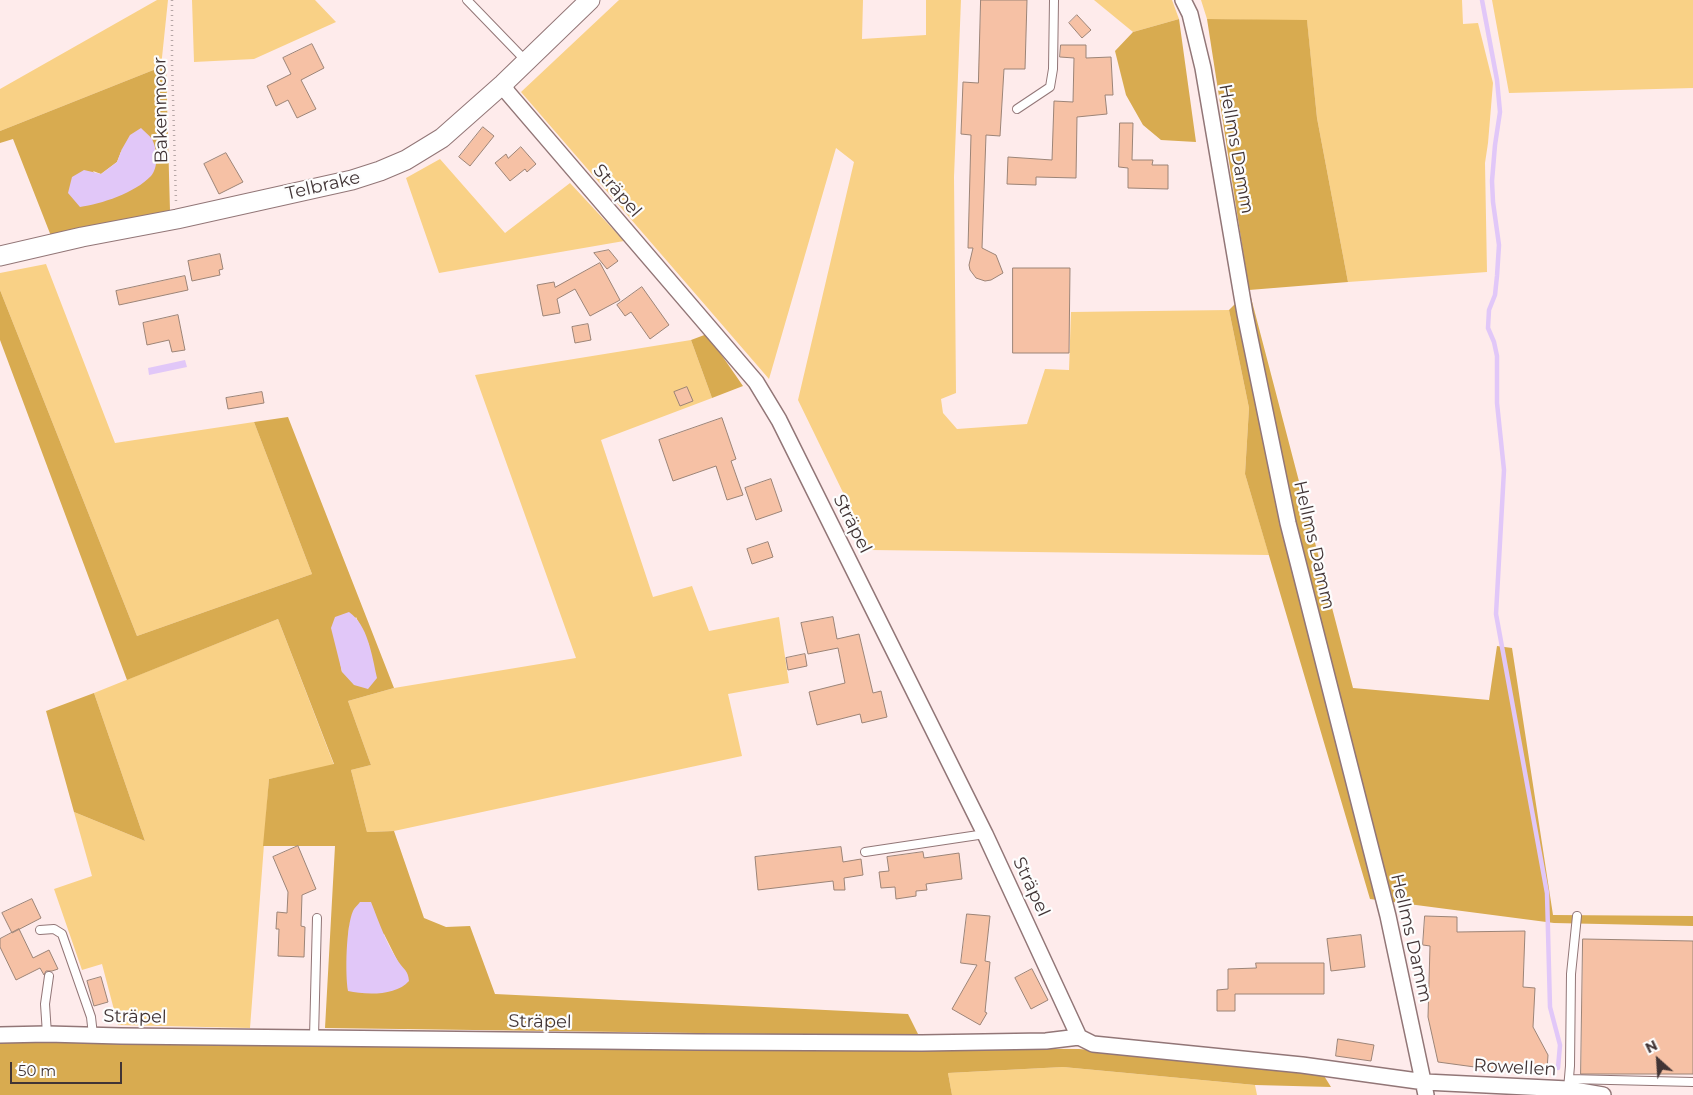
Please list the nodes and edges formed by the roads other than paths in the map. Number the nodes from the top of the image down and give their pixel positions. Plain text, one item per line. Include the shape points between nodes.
1 (466, 0) edge
2 (590, 0) edge
3 (1054, 0) edge
4 (1183, 0) edge
5 (526, 61) junction
6 (503, 84) junction
7 (1017, 109) dead end
8 (0, 256) edge
9 (986, 834) junction
10 (865, 852) dead end
11 (1577, 916) dead end
12 (317, 918) dead end
13 (40, 930) dead end
14 (49, 976) dead end
15 (48, 1034) junction
16 (0, 1035) edge
17 (93, 1035) junction
18 (314, 1037) junction
19 (1079, 1037) junction
20 (1693, 1082) edge
21 (1568, 1084) junction
22 (1426, 1089) edge
23 (1603, 1095) edge

1 - 5 lane
2 - 5 street, Telbrake
3 - 7 lane via 1050,87
4 - 22 street, Hellms Damm via 1190,14 1203,68 1245,314 1288,523 1388,916
5 - 6 street, Telbrake
6 - 8 street, Telbrake via 442,138 406,160 380,171 352,180
6 - 9 street, Sträpel via 756,382 779,420
9 - 10 lane
9 - 19 street, Sträpel
11 - 21 lane via 1571,974
12 - 18 lane
13 - 17 lane via 54,929 62,934 91,1017
14 - 15 lane via 45,1004
15 - 16 street, Sträpel
15 - 17 street, Sträpel
17 - 18 street, Sträpel
18 - 19 street, Sträpel via 922,1043 1046,1041
19 - 22 street, Sträpel via 1093,1044 1302,1065
20 - 21 lane
21 - 22 street, Rowellen
21 - 23 street, Rowellen

